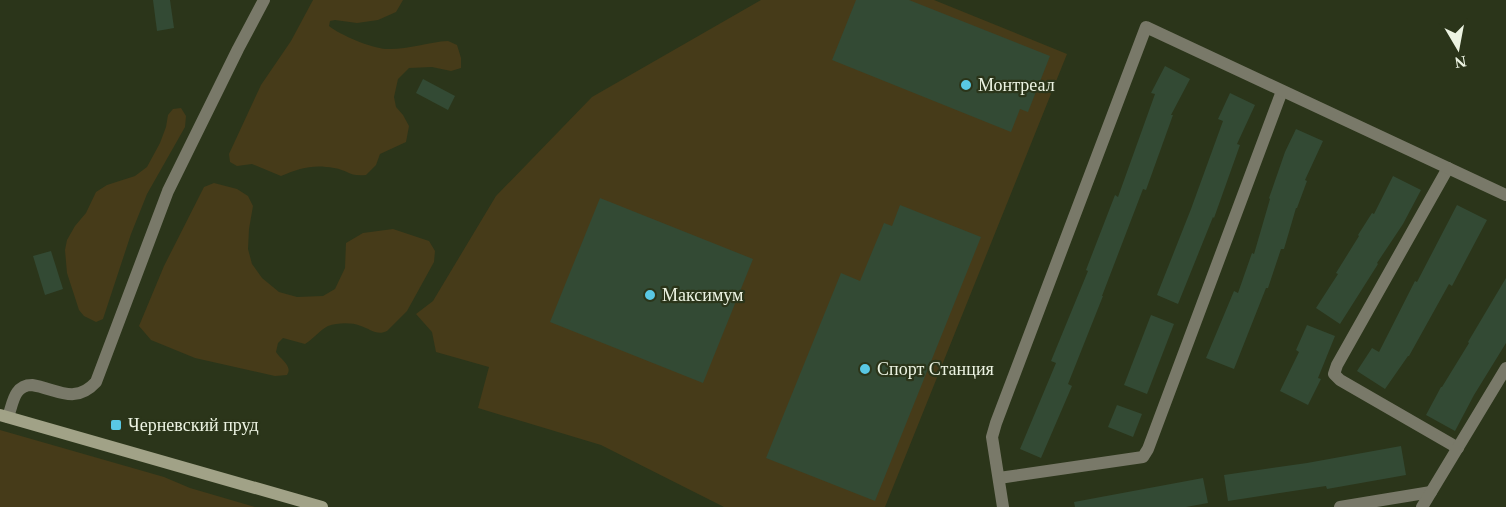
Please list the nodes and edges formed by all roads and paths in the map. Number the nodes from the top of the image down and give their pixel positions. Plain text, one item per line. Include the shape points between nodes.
1 (264, 0) edge
2 (1282, 91) junction
3 (1448, 168) junction
4 (1506, 195) edge
5 (1506, 368) edge
6 (4, 416) edge
7 (1458, 448) junction
8 (999, 478) junction
9 (1431, 492) junction
10 (322, 507) edge
11 (1004, 507) edge
12 (1340, 507) edge
13 (1422, 507) edge

1 - 6 street via 168,191 96,382 77,394 32,385 21,387
2 - 3 street
2 - 8 street via 1143,457
2 - 8 street via 1146,27 996,423 992,437
3 - 4 street
3 - 7 street via 1334,374
5 - 7 street
6 - 10 street
7 - 9 street
8 - 11 street
9 - 12 street
9 - 13 street

